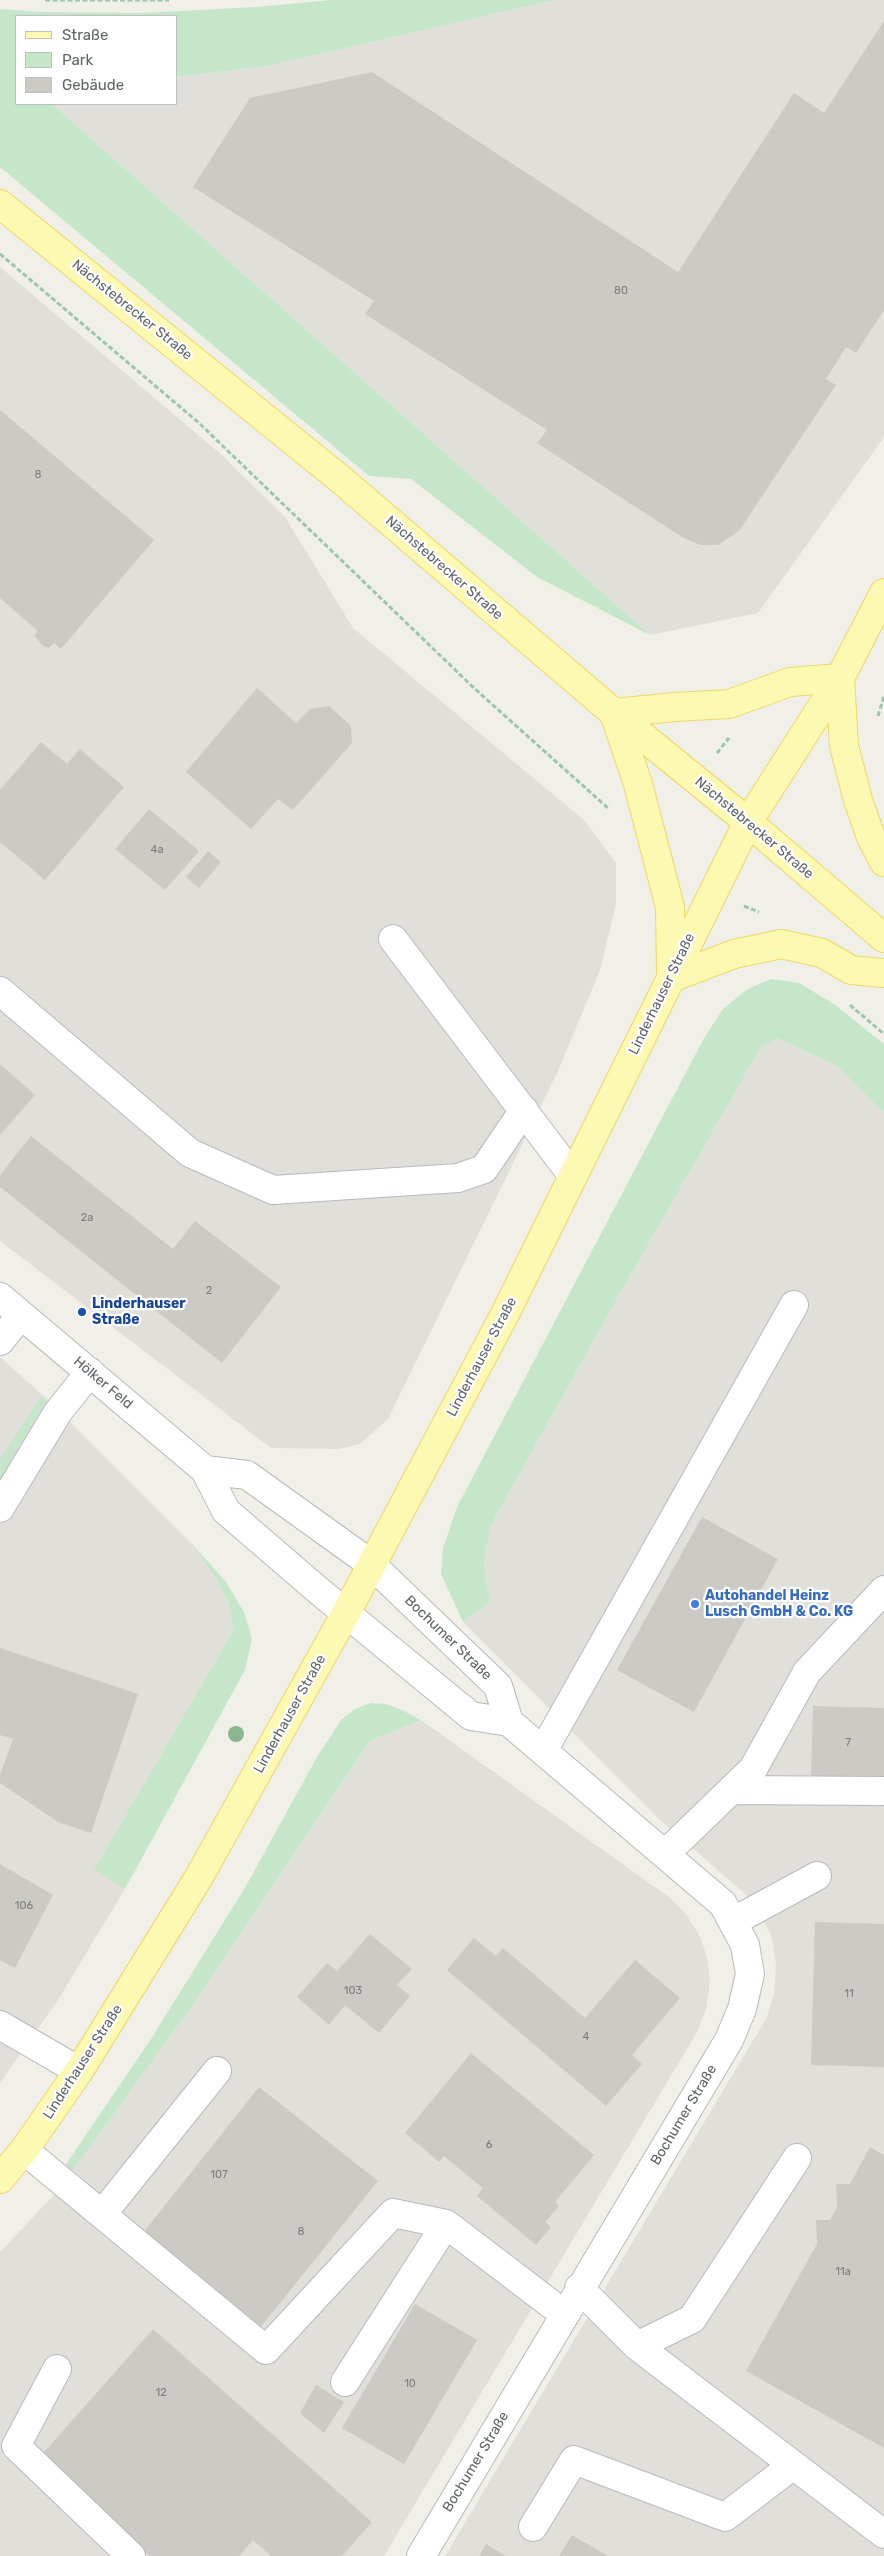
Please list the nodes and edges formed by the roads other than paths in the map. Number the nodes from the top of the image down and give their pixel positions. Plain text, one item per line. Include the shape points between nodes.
1 (0, 204) edge
2 (884, 593) edge
3 (840, 678) junction
4 (614, 713) junction
5 (748, 822) junction
6 (884, 862) edge
7 (884, 938) edge
8 (393, 939) dead end
9 (884, 973) edge
10 (671, 978) junction
11 (0, 991) edge
12 (524, 1110) junction
13 (573, 1176) junction
14 (0, 1297) edge
15 (794, 1304) dead end
16 (21, 1315) junction
17 (0, 1341) edge
18 (90, 1372) junction
19 (205, 1470) junction
20 (0, 1508) edge
21 (371, 1564) junction
22 (884, 1590) edge
23 (346, 1613) junction
24 (509, 1722) junction
25 (543, 1751) junction
26 (732, 1790) junction
27 (884, 1791) edge
28 (665, 1854) junction
29 (817, 1876) dead end
30 (734, 1921) junction
31 (0, 2025) edge
32 (79, 2071) junction
33 (217, 2071) dead end
34 (24, 2150) junction
35 (796, 2158) dead end
36 (0, 2179) edge
37 (103, 2212) junction
38 (446, 2224) junction
39 (579, 2288) junction
40 (564, 2314) junction
41 (637, 2346) junction
42 (57, 2369) dead end
43 (345, 2382) dead end
44 (792, 2466) junction
45 (533, 2527) dead end
46 (884, 2534) edge
47 (130, 2556) edge
48 (421, 2556) edge

1 - 4 main road, Nächstebrecker Straße via 339,478
2 - 3 main road, Linderhauser Straße
3 - 4 main road via 790,682 729,704
3 - 5 main road, Linderhauser Straße
3 - 6 main road via 844,746 858,800
4 - 5 main road, Nächstebrecker Straße
4 - 10 main road via 656,846 670,907
5 - 7 main road, Nächstebrecker Straße
5 - 10 main road, Linderhauser Straße
8 - 12 street
9 - 10 main road via 852,970 822,953 781,944 734,954
10 - 13 main road, Linderhauser Straße
11 - 12 street via 190,1153 273,1190 458,1178 484,1169
12 - 13 street
13 - 21 main road, Linderhauser Straße via 505,1314
14 - 16 street, Hölker Feld
15 - 25 street
16 - 17 street
16 - 18 street, Hölker Feld
18 - 19 street, Hölker Feld
18 - 20 street via 58,1412
19 - 21 street via 247,1475
19 - 23 street, Hölker Feld via 226,1512
21 - 23 main road, Linderhauser Straße
21 - 24 street, Bochumer Straße via 498,1686
22 - 26 street via 807,1672 753,1770
23 - 24 street via 471,1716
23 - 32 main road, Linderhauser Straße via 199,1877
24 - 25 street, Bochumer Straße
25 - 28 street, Bochumer Straße
26 - 27 street
26 - 28 street
28 - 30 street, Bochumer Straße via 723,1904
29 - 30 street
30 - 39 street, Bochumer Straße via 745,1945 750,1974 739,2017 729,2040
31 - 32 street
32 - 34 main road, Linderhauser Straße
33 - 37 street
34 - 36 main road, Linderhauser Straße
34 - 37 street
35 - 41 street via 692,2320
37 - 38 street via 266,2350 393,2213
38 - 40 street
38 - 43 street
39 - 40 street, Bochumer Straße
39 - 41 street
40 - 48 street, Bochumer Straße
41 - 44 street
42 - 47 street via 16,2446
44 - 45 street via 725,2516 574,2460
44 - 46 street

